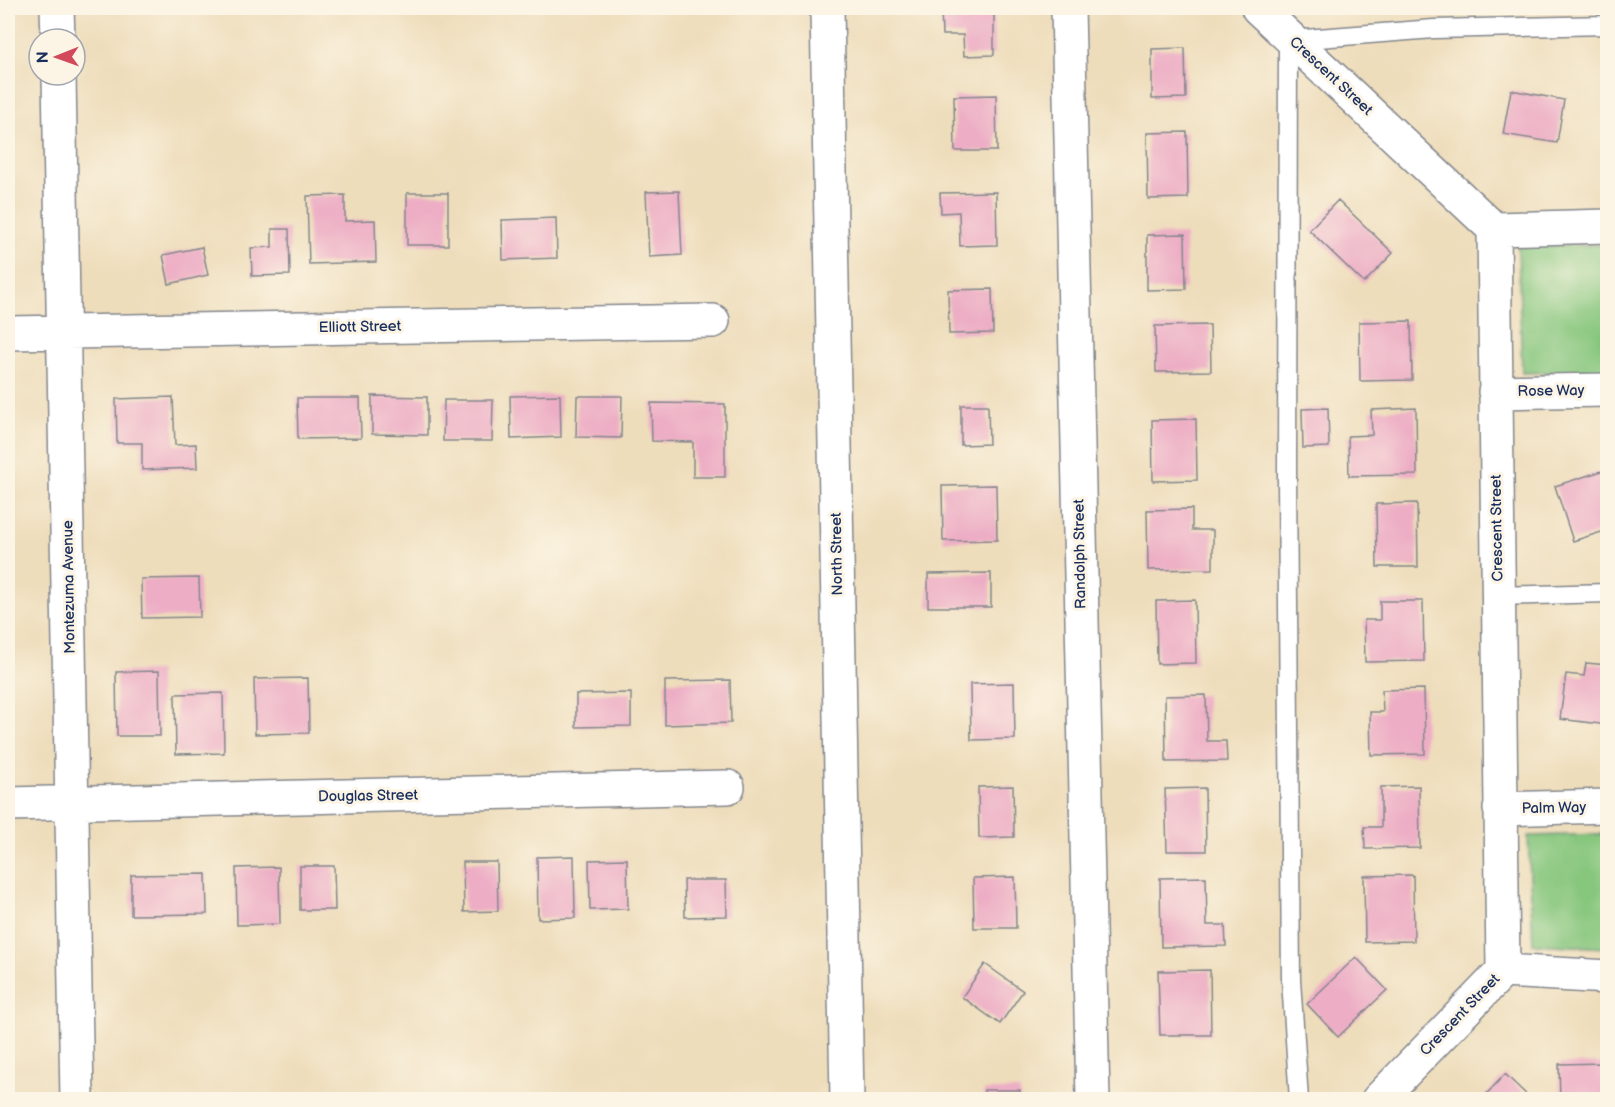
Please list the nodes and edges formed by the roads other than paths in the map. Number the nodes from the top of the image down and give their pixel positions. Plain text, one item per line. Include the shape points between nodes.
1 (57, 8) edge
2 (827, 8) edge
3 (1068, 8) edge
4 (1258, 8) edge
5 (1608, 25) edge
6 (58, 27) edge
7 (1290, 38) junction
8 (59, 87) edge
9 (1608, 226) edge
10 (1494, 229) junction
11 (713, 321) dead end
12 (65, 332) junction
13 (8, 333) edge
14 (1608, 390) edge
15 (1495, 392) junction
16 (1608, 593) edge
17 (1497, 596) junction
18 (728, 787) dead end
19 (72, 803) junction
20 (8, 804) edge
21 (1608, 806) edge
22 (1500, 809) junction
23 (1503, 971) junction
24 (1608, 977) edge
25 (77, 1100) edge
26 (847, 1100) edge
27 (1093, 1100) edge
28 (1299, 1100) edge
29 (1378, 1100) edge

1 - 6 street
2 - 26 street, North Street
3 - 27 street, Randolph Street
4 - 7 street, Crescent Street
5 - 7 lane via 1434,29
7 - 10 street, Crescent Street
7 - 28 lane via 1287,478 1291,980
8 - 12 street, Montezuma Avenue
9 - 10 street
10 - 15 street, Crescent Street
11 - 12 street, Elliott Street
12 - 13 street, Elliott Street
12 - 19 street, Montezuma Avenue
14 - 15 street, Rose Way
15 - 17 street, Crescent Street
16 - 17 lane
17 - 22 street, Crescent Street
18 - 19 street, Douglas Street
19 - 20 street, Douglas Street
19 - 25 street, Montezuma Avenue
21 - 22 street, Palm Way
22 - 23 street, Crescent Street
23 - 24 street
23 - 29 street, Crescent Street

